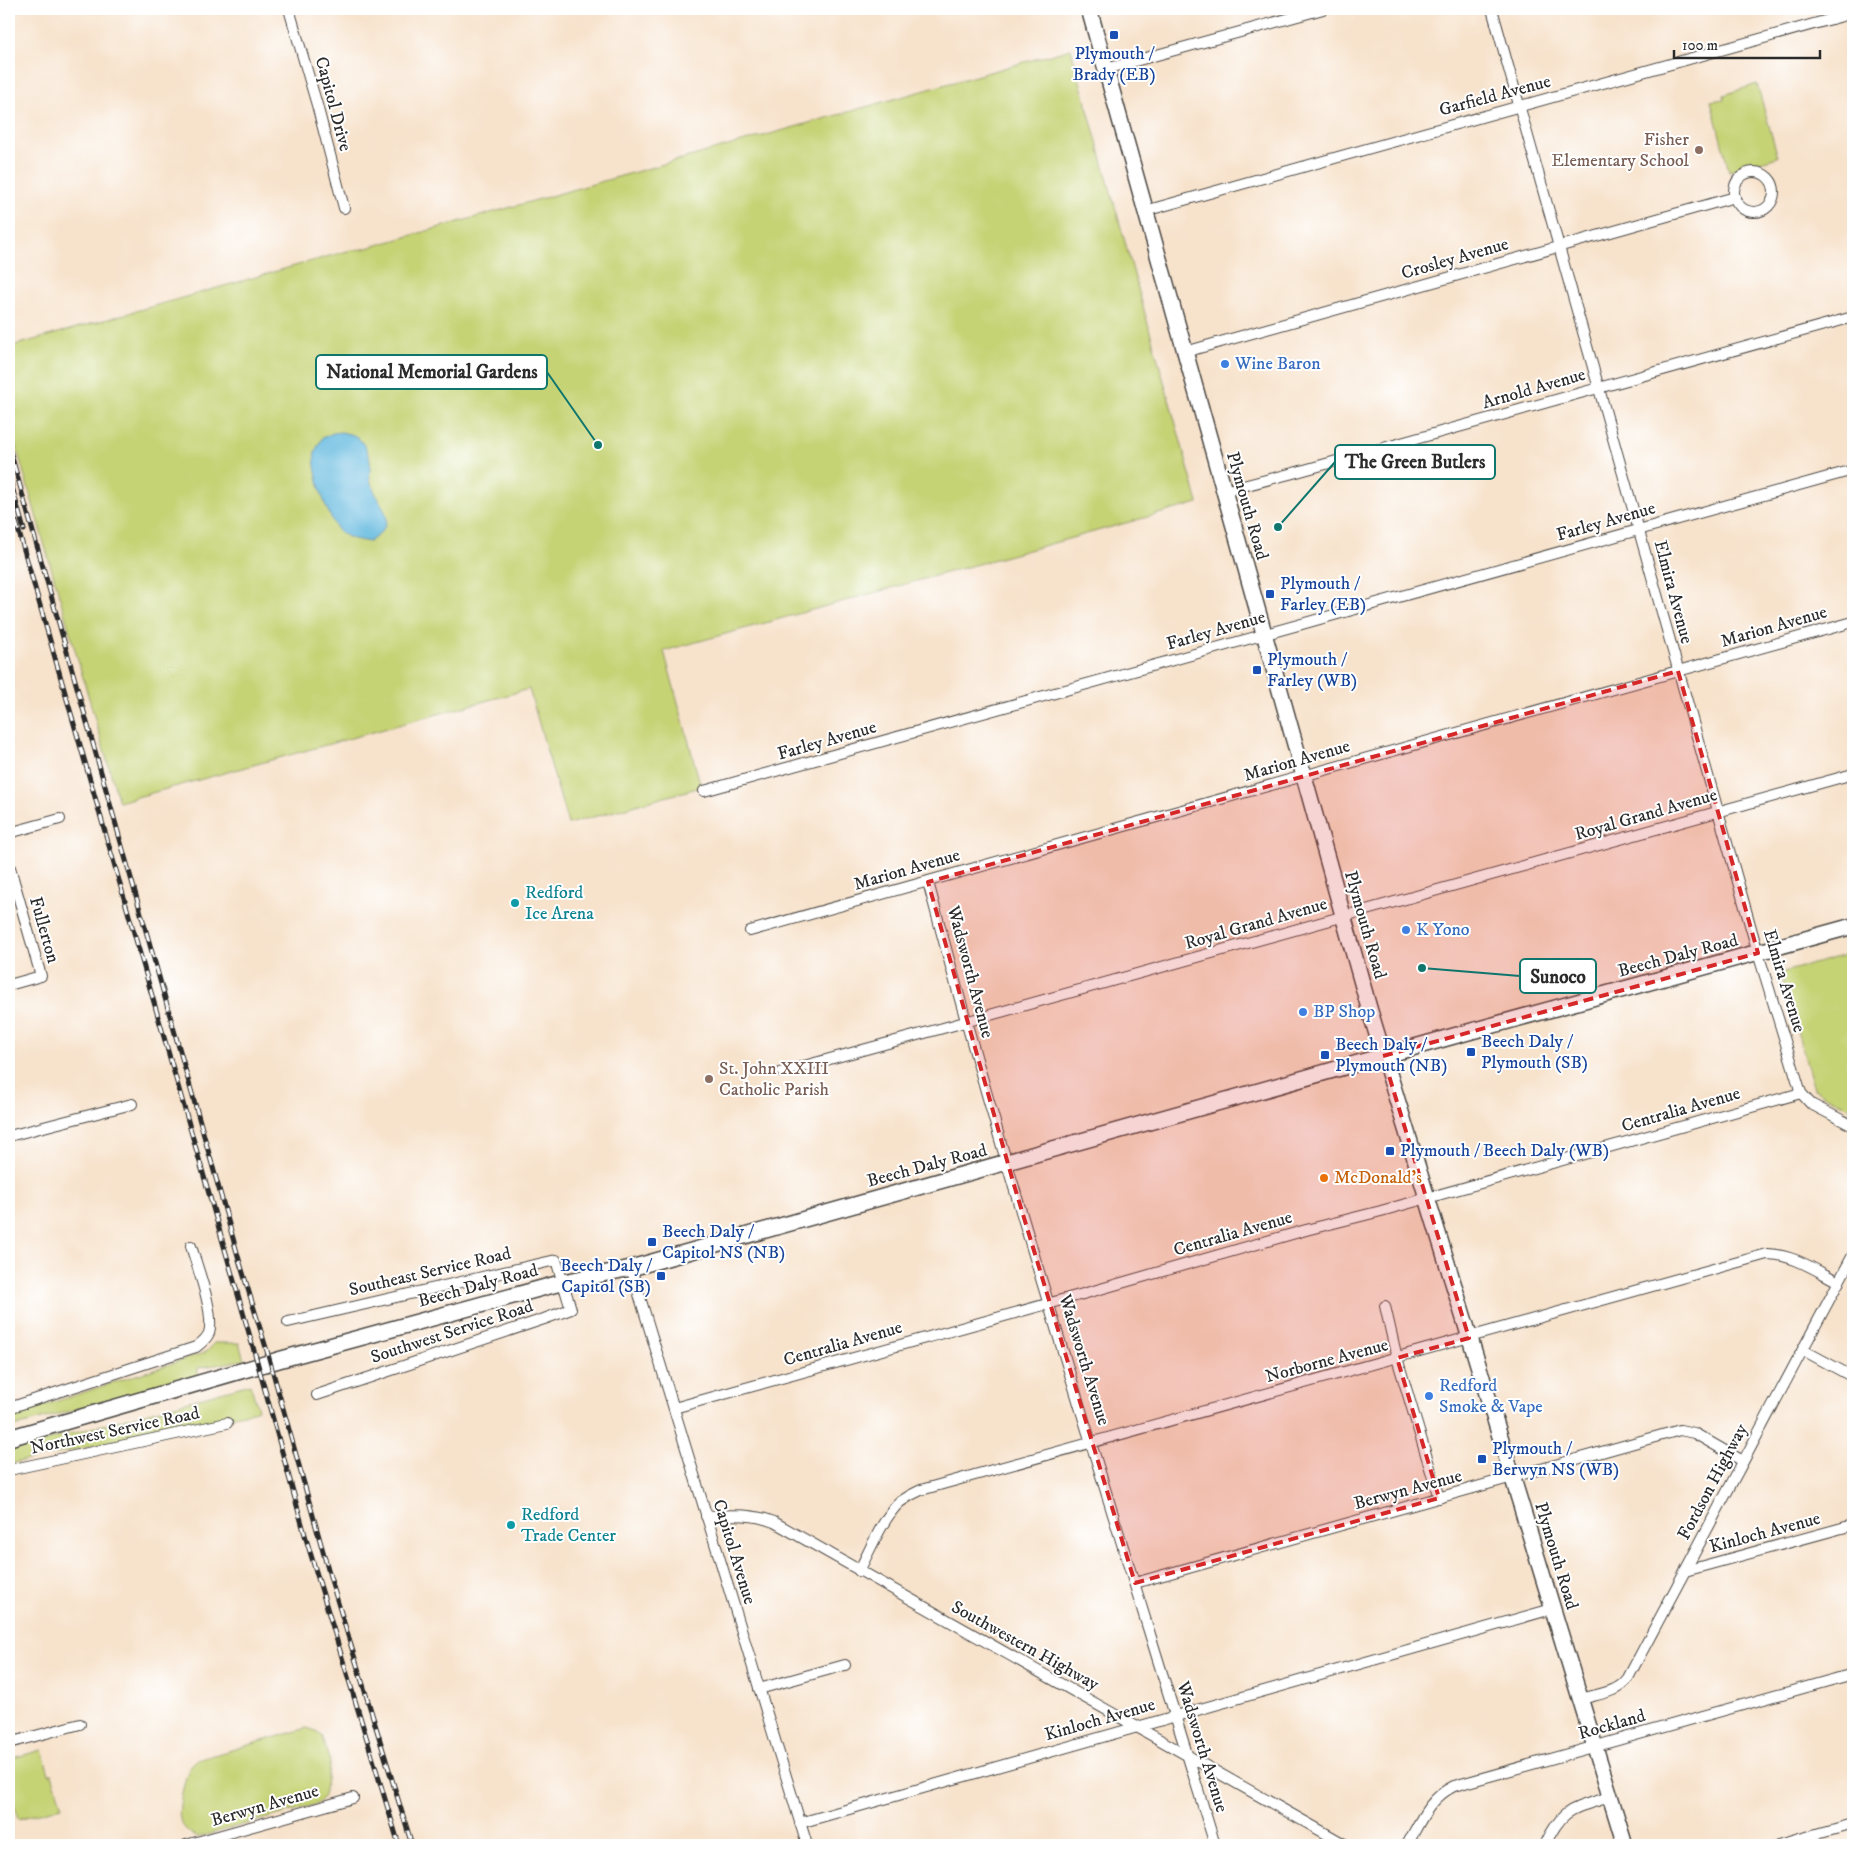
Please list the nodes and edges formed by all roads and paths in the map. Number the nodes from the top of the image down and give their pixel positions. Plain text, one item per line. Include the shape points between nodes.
1 (289, 9) edge
2 (1089, 9) edge
3 (1323, 9) edge
4 (1492, 9) edge
5 (1853, 13) edge
6 (1106, 69) junction
7 (1519, 106) junction
8 (1735, 197) junction
9 (344, 208) dead end
10 (1146, 211) junction
11 (1559, 247) junction
12 (1853, 317) edge
13 (1185, 352) junction
14 (1598, 389) junction
15 (1853, 470) edge
16 (1224, 491) junction
17 (1639, 530) junction
18 (1853, 622) edge
19 (1264, 635) junction
20 (1678, 671) junction
21 (1853, 774) edge
22 (1304, 776) junction
23 (704, 791) dead end
24 (1719, 812) junction
25 (60, 819) dead end
26 (9, 833) edge
27 (9, 864) edge
28 (928, 882) junction
29 (1343, 917) junction
30 (1853, 926) edge
31 (750, 931) dead end
32 (1758, 953) junction
33 (9, 984) edge
34 (966, 1022) junction
35 (1383, 1056) junction
36 (782, 1072) dead end
37 (1802, 1093) junction
38 (132, 1104) dead end
39 (1853, 1126) edge
40 (9, 1136) edge
41 (1008, 1163) junction
42 (1426, 1198) junction
43 (192, 1246) dead end
44 (1853, 1255) edge
45 (631, 1268) junction
46 (564, 1282) junction
47 (1839, 1282) junction
48 (1049, 1303) junction
49 (1385, 1306) dead end
50 (288, 1322) dead end
51 (1469, 1338) junction
52 (1802, 1350) junction
53 (1397, 1358) junction
54 (1853, 1378) edge
55 (317, 1395) dead end
56 (9, 1408) edge
57 (674, 1408) junction
58 (227, 1422) dead end
59 (9, 1438) edge
60 (1092, 1442) junction
61 (1742, 1461) junction
62 (9, 1470) edge
63 (1512, 1478) junction
64 (1439, 1498) junction
65 (706, 1516) junction
66 (1853, 1525) edge
67 (859, 1571) junction
68 (1685, 1571) junction
69 (1135, 1583) junction
70 (1552, 1608) junction
71 (845, 1666) dead end
72 (1853, 1674) edge
73 (759, 1689) junction
74 (1581, 1699) junction
75 (1176, 1716) junction
76 (80, 1724) dead end
77 (1136, 1727) junction
78 (9, 1743) edge
79 (1595, 1747) junction
80 (1188, 1755) junction
81 (1610, 1797) junction
82 (353, 1798) dead end
83 (800, 1823) junction
84 (1853, 1824) edge
85 (186, 1845) edge
86 (807, 1845) edge
87 (1215, 1845) edge
88 (1346, 1845) edge
89 (1406, 1845) edge
90 (1545, 1845) edge
91 (1625, 1845) edge
92 (1778, 1845) edge

1 - 9 street, Capitol Drive
2 - 6 main road, Plymouth Road
3 - 6 street
4 - 7 street, Elmira Avenue
5 - 7 street, Garfield Avenue
6 - 10 main road, Plymouth Road
7 - 10 street, Garfield Avenue
7 - 11 street, Elmira Avenue
8 - 8 street via 1737,182 1748,173 1767,176 1774,188 1772,202 1762,211 1742,209
8 - 11 street, Crosley Avenue
10 - 13 main road, Plymouth Road
11 - 13 street, Crosley Avenue
11 - 14 street, Elmira Avenue
12 - 14 street, Arnold Avenue
13 - 16 main road, Plymouth Road
14 - 16 street, Arnold Avenue
14 - 17 street, Elmira Avenue
15 - 17 street, Farley Avenue
16 - 19 main road, Plymouth Road
17 - 19 street, Farley Avenue
17 - 20 street, Elmira Avenue
18 - 20 street, Marion Avenue
19 - 22 main road, Plymouth Road
19 - 23 street, Farley Avenue
20 - 22 street, Marion Avenue
20 - 24 street, Elmira Avenue
21 - 24 street, Royal Grand Avenue
22 - 28 street, Marion Avenue
22 - 29 main road, Plymouth Road
24 - 29 street, Royal Grand Avenue
24 - 32 street, Elmira Avenue
25 - 26 street
27 - 33 street, Fullerton via 41,976
28 - 31 street, Marion Avenue
28 - 34 street, Wadsworth Avenue
29 - 34 street, Royal Grand Avenue
29 - 35 main road, Plymouth Road
30 - 32 main road, Beech Daly Road
32 - 35 main road, Beech Daly Road
32 - 37 street, Elmira Avenue
34 - 36 street, Royal Grand Avenue
34 - 41 street, Wadsworth Avenue
35 - 41 main road, Beech Daly Road
35 - 42 main road, Plymouth Road
37 - 39 street via 1811,1104
37 - 42 street, Centralia Avenue
38 - 40 street
41 - 45 main road, Beech Daly Road
41 - 48 street, Wadsworth Avenue
42 - 48 street, Centralia Avenue
42 - 51 main road, Plymouth Road
43 - 56 street via 209,1309 210,1325 204,1341 196,1347
44 - 47 street, Fordson Highway
45 - 46 main road, Beech Daly Road
45 - 57 street, Capitol Avenue
46 - 50 street, Southeast Service Road via 556,1260
46 - 55 street, Southwest Service Road via 571,1309
46 - 59 main road, Beech Daly Road
47 - 51 street, Norborne Avenue via 1789,1257 1767,1254
47 - 52 street, Fordson Highway
48 - 57 street, Centralia Avenue
48 - 60 street, Wadsworth Avenue
49 - 53 street
51 - 53 street, Norborne Avenue
51 - 63 main road, Plymouth Road
52 - 54 street
52 - 61 street, Fordson Highway
53 - 60 street, Norborne Avenue
53 - 64 street
57 - 65 street, Capitol Avenue
58 - 62 street, Northwest Service Road
60 - 67 street, Norborne Avenue via 910,1495 891,1512
60 - 69 street, Wadsworth Avenue
61 - 63 street, Berwyn Avenue via 1694,1433 1680,1430
61 - 68 street, Fordson Highway
63 - 64 street, Berwyn Avenue
63 - 70 main road, Plymouth Road
64 - 69 street, Berwyn Avenue
65 - 67 street, Southwestern Highway via 764,1518
65 - 73 street, Capitol Avenue
66 - 68 street, Kinloch Avenue
67 - 77 street, Southwestern Highway
68 - 74 street, Fordson Highway via 1625,1682 1614,1690
69 - 75 street, Wadsworth Avenue
70 - 74 main road, Plymouth Road
70 - 75 street, Kinloch Avenue
71 - 73 street
72 - 79 street, Rockland
73 - 83 street, Capitol Avenue
74 - 79 main road, Plymouth Road
75 - 77 street, Kinloch Avenue
75 - 80 street, Wadsworth Avenue
76 - 78 street
77 - 80 street, Southwestern Highway
77 - 83 street, Kinloch Avenue
79 - 81 main road, Plymouth Road
79 - 89 street, Rockland via 1444,1791 1431,1803
80 - 87 street, Wadsworth Avenue
80 - 88 street, Southwestern Highway
81 - 90 street via 1574,1808 1556,1823
81 - 91 main road, Plymouth Road
82 - 85 street, Berwyn Avenue
83 - 86 street, Capitol Avenue
84 - 92 street

